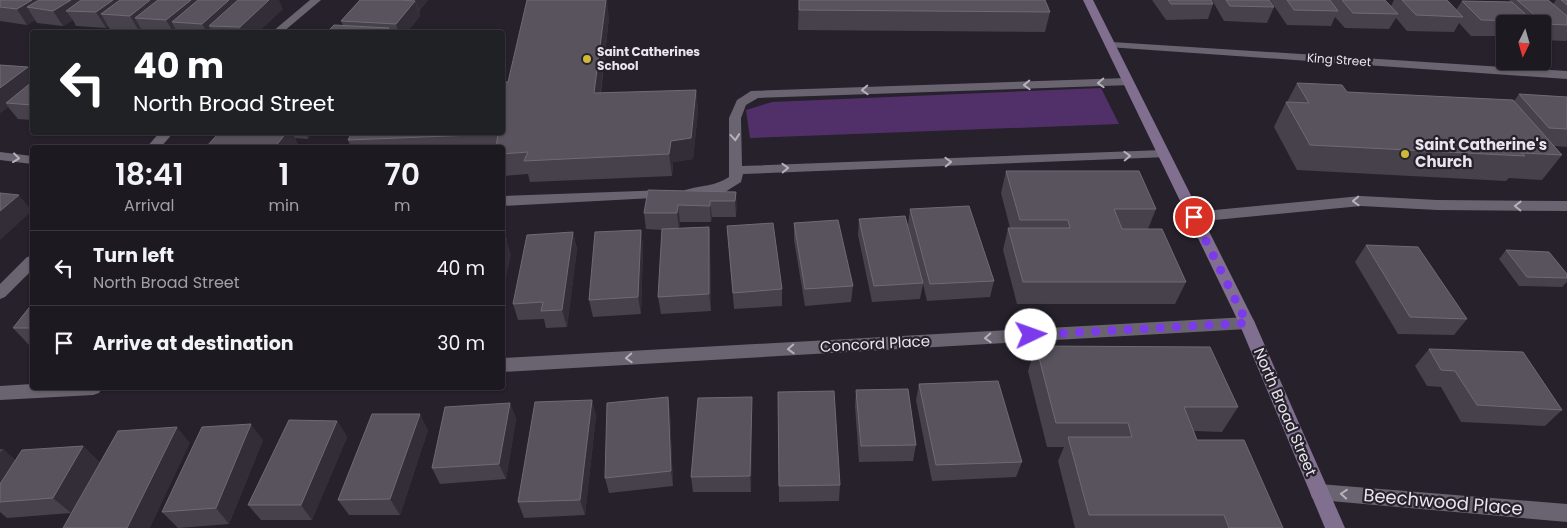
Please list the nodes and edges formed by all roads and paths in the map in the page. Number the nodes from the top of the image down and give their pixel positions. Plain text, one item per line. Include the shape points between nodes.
1 (316, 0) edge
2 (1088, 0) edge
3 (279, 30) edge
4 (1112, 45) junction
5 (1565, 77) edge
6 (1127, 82) junction
7 (165, 135) edge
8 (155, 145) edge
9 (1163, 154) junction
10 (0, 156) edge
11 (30, 160) edge
12 (736, 170) junction
13 (505, 201) edge
14 (1567, 206) edge
15 (1194, 217) junction
16 (30, 264) edge
17 (0, 293) edge
18 (1247, 323) junction
19 (505, 365) edge
20 (56, 390) edge
21 (0, 393) edge
22 (1319, 492) junction
23 (1567, 513) edge
24 (1335, 528) edge

1 - 3 street
2 - 4 main road, North Broad Street
4 - 5 street, King Street
4 - 6 main road, North Broad Street
6 - 9 main road, North Broad Street
6 -> 12 street via 755,94 741,103 735,118
7 - 8 street
12 -> 9 street
9 - 15 main road, North Broad Street
10 -> 11 street
12 - 13 street via 736,180 730,185 706,192
14 -> 15 street via 1362,201
15 - 18 main road, North Broad Street
16 - 17 street
18 -> 19 street, Concord Place
18 - 22 main road, North Broad Street
20 - 21 street
23 -> 22 street, Beechwood Place
22 - 24 main road, North Broad Street

